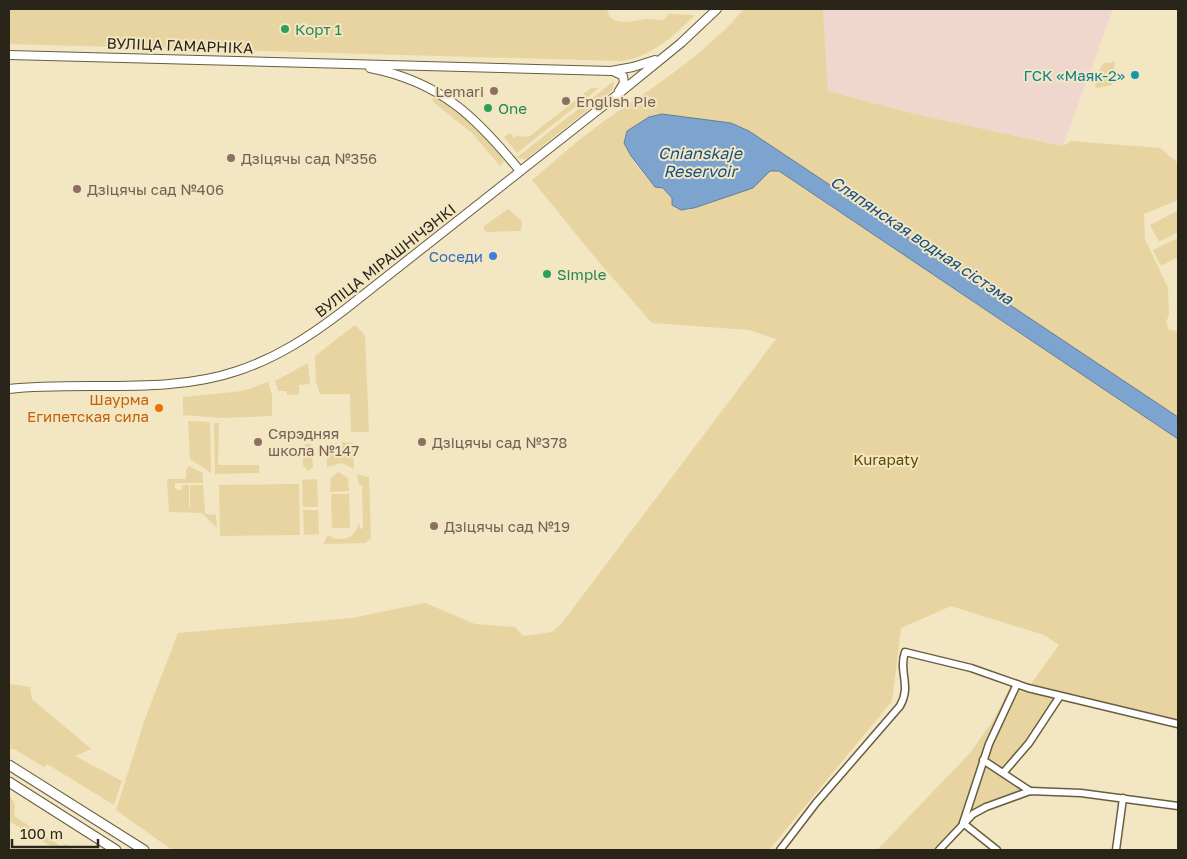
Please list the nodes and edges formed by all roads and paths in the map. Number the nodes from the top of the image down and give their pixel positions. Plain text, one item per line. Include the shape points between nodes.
1 (716, 9) edge
2 (9, 55) edge
3 (666, 55) junction
4 (351, 64) junction
5 (611, 71) junction
6 (617, 95) junction
7 (520, 171) junction
8 (9, 389) edge
9 (1017, 684) junction
10 (1060, 696) junction
11 (1178, 724) edge
12 (983, 760) junction
13 (9, 765) edge
14 (1004, 772) junction
15 (9, 782) edge
16 (1030, 791) junction
17 (1123, 798) junction
18 (1178, 806) edge
19 (963, 823) junction
20 (116, 850) edge
21 (144, 850) edge
22 (780, 850) edge
23 (939, 850) edge
24 (997, 850) edge
25 (1116, 850) edge

1 - 3 main road, ВУЛІЦА МІРАШНІЧЭНКІ
2 - 4 main road, ВУЛІЦА ГАМАРНІКА
3 - 5 main road, ВУЛІЦА ГАМАРНІКА via 639,66
3 - 6 main road, ВУЛІЦА МІРАШНІЧЭНКІ
4 - 5 main road, ВУЛІЦА ГАМАРНІКА
4 - 7 main road, ВУЛІЦА ГАМАРНІКА via 411,79 454,103 486,130
5 - 6 main road via 621,74 624,80
6 - 7 main road, ВУЛІЦА МІРАШНІЧЭНКІ
7 - 8 main road, ВУЛІЦА МІРАШНІЧЭНКІ via 314,333 255,365 217,377 178,382
9 - 10 street
9 - 12 street
9 - 22 street via 964,666 905,652 903,666 907,690 900,706
10 - 11 street
10 - 14 street via 1029,743
12 - 14 street
12 - 19 street
13 - 21 highway
14 - 16 street
15 - 20 highway
16 - 17 street
16 - 19 street via 986,807
17 - 18 street
17 - 25 street
19 - 23 street
19 - 24 street

